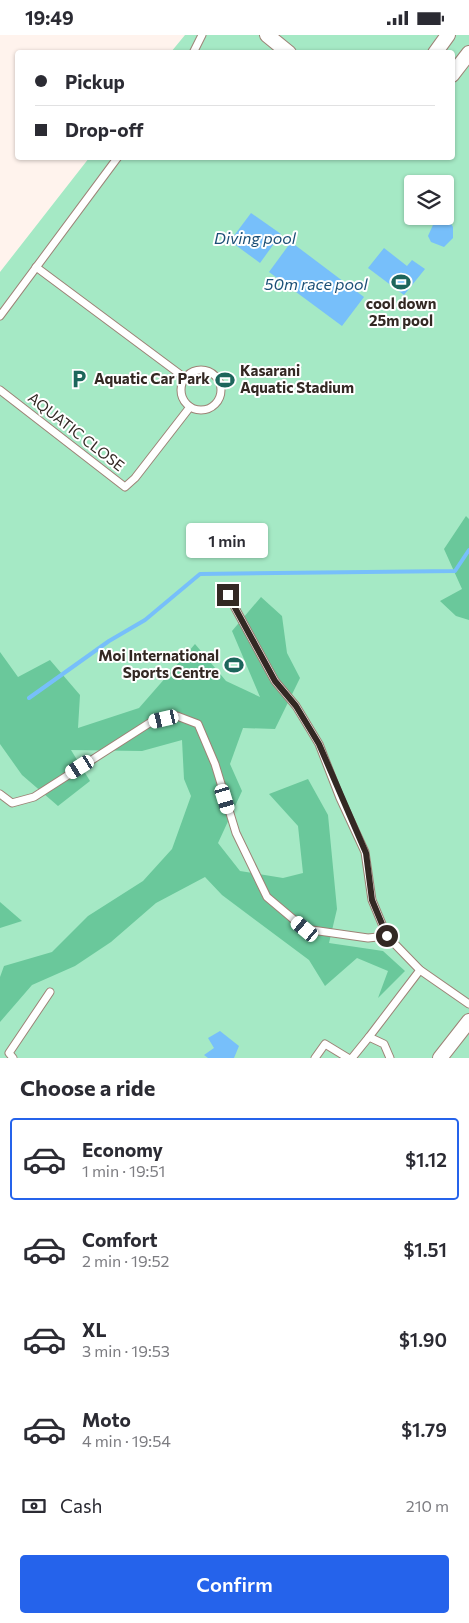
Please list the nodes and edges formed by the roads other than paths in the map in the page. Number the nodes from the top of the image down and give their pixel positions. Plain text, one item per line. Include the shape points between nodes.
1 (202, 35) edge
2 (267, 35) edge
3 (448, 35) edge
4 (194, 50) edge
5 (285, 50) edge
6 (437, 50) edge
7 (469, 53) edge
8 (455, 71) edge
9 (116, 160) edge
10 (36, 267) junction
11 (0, 315) edge
12 (185, 378) junction
13 (0, 390) edge
14 (190, 407) junction
15 (228, 595) dead end
16 (0, 794) edge
17 (387, 936) junction
18 (420, 970) junction
19 (50, 992) dead end
20 (469, 1005) edge
21 (469, 1021) edge
22 (368, 1037) junction
23 (13, 1058) edge
24 (315, 1058) edge
25 (348, 1058) edge
26 (352, 1058) edge
27 (390, 1058) edge
28 (440, 1058) edge

1 - 4 lane
2 - 5 street
3 - 6 street
7 - 8 street
9 - 10 lane
10 - 11 lane
10 - 12 lane
12 - 14 lane via 180,393
12 - 14 lane via 192,371 206,370 221,383 220,397 212,407 198,410
13 - 14 lane, AQUATIC CLOSE via 124,487 135,478
15 - 17 lane via 275,681 296,706 319,744 366,853 372,900
16 - 17 lane via 12,803 34,797 151,722 177,716 198,724 215,764 236,833 267,897 305,929 368,938
17 - 18 lane
18 - 20 lane
18 - 22 lane
19 - 23 lane via 9,1053
21 - 28 street
22 - 26 lane
22 - 27 lane via 384,1044
24 - 25 lane via 325,1044

